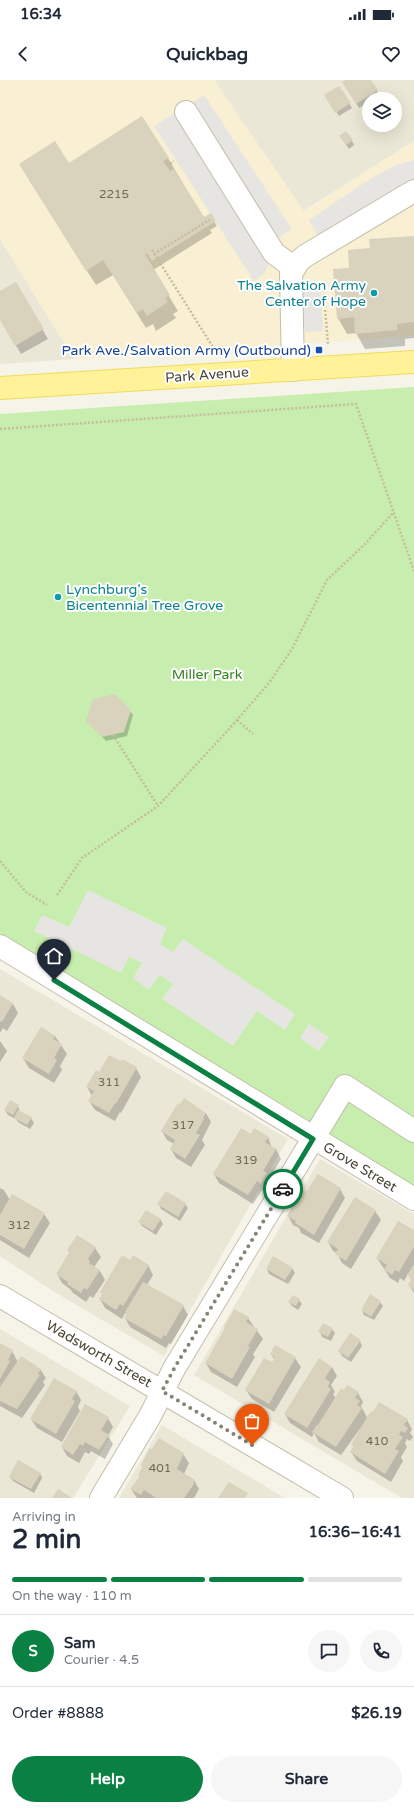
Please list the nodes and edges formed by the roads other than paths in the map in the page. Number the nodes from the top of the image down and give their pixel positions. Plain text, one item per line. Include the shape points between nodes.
1 (186, 112) dead end
2 (414, 190) edge
3 (301, 275) junction
4 (414, 362) edge
5 (293, 370) junction
6 (0, 388) edge
7 (0, 946) edge
8 (414, 1131) edge
9 (313, 1139) junction
10 (414, 1199) edge
11 (0, 1296) edge
12 (162, 1391) junction
13 (102, 1498) edge
14 (342, 1498) edge

1 - 3 street via 274,253
2 - 3 street via 305,256 298,262
3 - 5 street via 291,274
4 - 5 main road, Park Avenue
5 - 6 main road, Park Avenue
7 - 9 street, Grove Street
8 - 9 street via 345,1086
9 - 10 street, Grove Street
9 - 12 street
11 - 12 street, Wadsworth Street
12 - 13 street
12 - 14 street, Wadsworth Street

